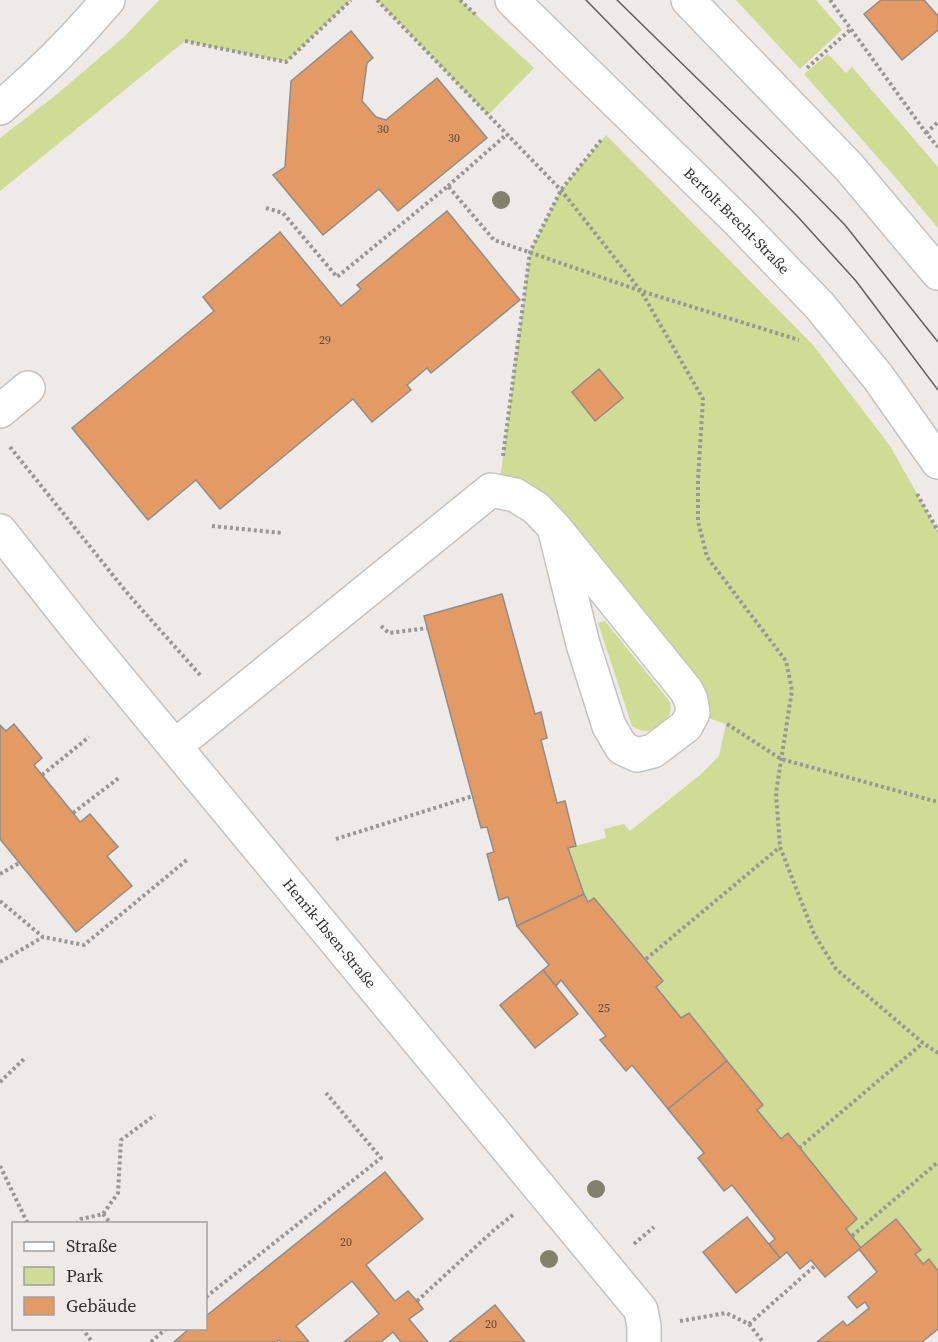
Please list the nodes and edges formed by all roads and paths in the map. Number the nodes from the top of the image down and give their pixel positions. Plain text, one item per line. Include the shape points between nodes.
1 (108, 0) edge
2 (351, 0) edge
3 (377, 0) edge
4 (512, 0) edge
5 (688, 0) edge
6 (830, 0) edge
7 (851, 29) junction
8 (185, 41) dead end
9 (800, 74) dead end
10 (0, 108) edge
11 (938, 122) edge
12 (926, 133) junction
13 (506, 135) junction
14 (606, 135) dead end
15 (938, 147) edge
16 (448, 186) junction
17 (561, 190) junction
18 (266, 208) dead end
19 (530, 252) junction
20 (938, 273) edge
21 (641, 291) junction
22 (802, 341) dead end
23 (28, 388) dead end
24 (0, 411) edge
25 (10, 447) dead end
26 (938, 462) edge
27 (491, 490) junction
28 (212, 526) dead end
29 (554, 527) junction
30 (0, 531) edge
31 (282, 533) dead end
32 (225, 705) junction
33 (693, 713) junction
34 (88, 737) dead end
35 (174, 746) junction
36 (782, 759) junction
37 (42, 775) dead end
38 (120, 777) dead end
39 (473, 796) dead end
40 (938, 802) edge
41 (73, 813) dead end
42 (336, 840) dead end
43 (780, 847) junction
44 (188, 859) dead end
45 (19, 863) dead end
46 (0, 874) edge
47 (0, 901) edge
48 (43, 937) junction
49 (646, 959) dead end
50 (0, 962) edge
51 (923, 1043) junction
52 (938, 1053) edge
53 (26, 1057) dead end
54 (0, 1082) edge
55 (326, 1093) dead end
56 (155, 1115) dead end
57 (799, 1148) dead end
58 (938, 1162) edge
59 (0, 1166) edge
60 (542, 1191) junction
61 (103, 1214) junction
62 (27, 1222) edge
63 (78, 1222) edge
64 (109, 1222) edge
65 (852, 1236) dead end
66 (816, 1265) dead end
67 (207, 1297) edge
68 (417, 1301) dead end
69 (749, 1324) junction
70 (83, 1330) edge
71 (166, 1330) edge
72 (644, 1334) edge
73 (92, 1342) edge
74 (151, 1342) edge
75 (763, 1342) edge

1 - 10 street
2 - 8 path via 286,62
3 - 13 path
4 - 26 street, Bertolt-Brecht-Straße via 819,305 878,377
5 - 20 street via 849,167
6 - 7 path
7 - 9 path
7 - 12 path
11 - 12 path
12 - 15 path
13 - 16 path
13 - 17 path
14 - 17 path
16 - 18 path via 338,277 283,213
16 - 19 path via 494,240
17 - 19 path
17 - 21 path
19 - 21 path
19 - 27 path via 501,472
21 - 22 path
21 - 36 path via 703,399 699,521 707,557 786,661 792,690
23 - 24 street
25 - 32 path via 128,594
27 - 29 street via 515,495 536,508
27 - 32 street
28 - 31 path
29 - 33 street via 686,690
29 - 33 street via 586,654 609,726 622,748 637,755 653,751 686,726
30 - 35 street, Henrik-Ibsen-Straße
32 - 35 street
33 - 36 path via 726,724
34 - 37 path
35 - 60 street, Henrik-Ibsen-Straße
36 - 40 path
36 - 43 path via 776,793
38 - 41 path
39 - 42 path
43 - 49 path
43 - 51 path via 814,934 836,969
44 - 48 path via 84,945
45 - 46 path
47 - 48 path
48 - 50 path
51 - 52 path
51 - 57 path
53 - 54 path
55 - 67 path via 381,1158
56 - 61 path via 121,1140 118,1193
58 - 65 path
59 - 62 path
60 - 68 path
60 - 72 street, Henrik-Ibsen-Straße via 641,1310
61 - 63 path
61 - 64 path
66 - 69 path
69 - 72 path via 726,1313
69 - 75 path
70 - 73 path
71 - 74 path

